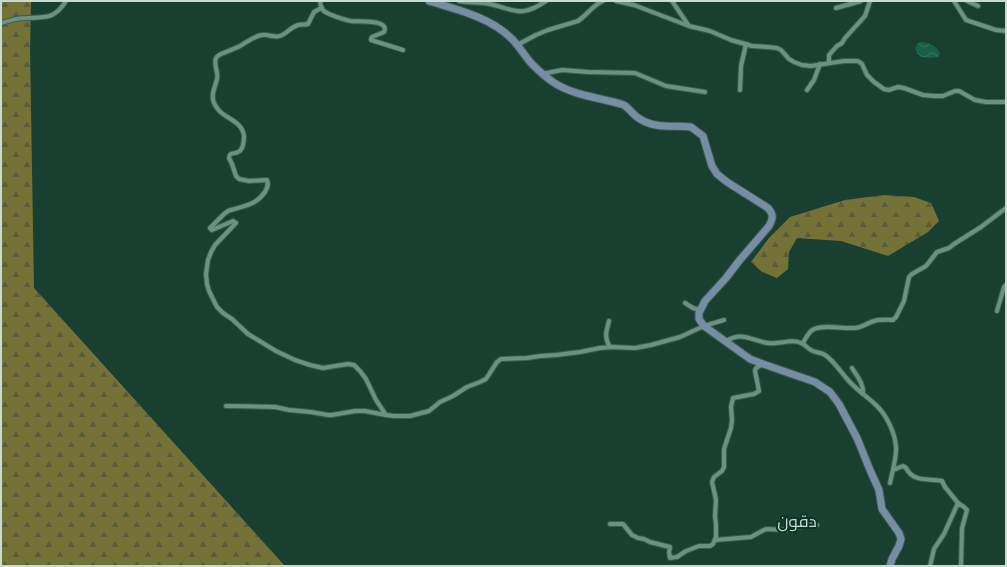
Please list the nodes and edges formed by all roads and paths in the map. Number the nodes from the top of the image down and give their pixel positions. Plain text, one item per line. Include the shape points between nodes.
1 (66, 1) edge
2 (320, 1) edge
3 (429, 1) edge
4 (459, 1) edge
5 (546, 1) edge
6 (603, 1) edge
7 (616, 1) edge
8 (672, 1) edge
9 (861, 1) edge
10 (870, 1) edge
11 (954, 1) edge
12 (967, 1) edge
13 (978, 6) dead end
14 (321, 8) junction
15 (836, 8) dead end
16 (1, 23) edge
17 (689, 26) junction
18 (1006, 31) edge
19 (746, 44) junction
20 (517, 45) junction
21 (403, 50) dead end
22 (829, 63) junction
23 (820, 64) junction
24 (542, 74) junction
25 (740, 90) dead end
26 (807, 90) dead end
27 (705, 92) dead end
28 (1006, 102) edge
29 (1006, 208) edge
30 (1006, 285) edge
31 (685, 304) dead end
32 (700, 310) junction
33 (997, 311) dead end
34 (724, 320) dead end
35 (610, 321) dead end
36 (704, 326) junction
37 (725, 342) junction
38 (803, 343) junction
39 (610, 347) junction
40 (763, 364) junction
41 (852, 368) dead end
42 (863, 394) junction
43 (226, 406) dead end
44 (386, 415) junction
45 (893, 470) junction
46 (890, 483) dead end
47 (958, 503) junction
48 (610, 524) dead end
49 (817, 525) dead end
50 (714, 540) junction
51 (890, 566) edge
52 (930, 566) edge
53 (961, 566) edge

1 - 16 street via 52,15
2 - 14 street
3 - 20 main road via 482,19 505,33
4 - 5 street via 523,11
6 - 20 street via 578,21 548,30
7 - 17 street via 634,5
8 - 17 street
9 - 15 street
10 - 22 street via 865,16 829,55
11 - 18 street via 966,20
12 - 13 street
14 - 21 street via 349,21 384,25 386,30 371,40
14 - 44 street via 314,12 308,24 296,25 280,36 257,36 216,58 217,77 212,98 220,111 238,124 243,134 240,151 231,153 228,158 239,179 267,180 268,183 263,194 254,202 228,211 210,228 212,230 233,221 236,223 211,252 207,284 220,310 248,334 276,351 316,367 348,364 357,367
17 - 19 street
19 - 23 street via 777,48 789,59 802,65
19 - 25 street via 741,66
20 - 24 main road
22 - 23 street
22 - 28 street via 858,61 867,75 884,89 898,87 935,96 959,91 975,100
23 - 26 street
24 - 27 street via 562,70 635,73 666,86
24 - 32 main road via 566,89 624,105 647,124 691,127 703,136 717,174 771,211 772,219 769,226
29 - 38 street via 982,227 949,248 937,252 926,266 912,274 909,277 904,301 893,320 880,320 855,328 816,328 809,332
30 - 33 street
31 - 32 street
32 - 36 main road via 699,319
34 - 36 street
35 - 39 street via 606,340
36 - 37 main road
36 - 39 street via 680,337 651,345 635,348
37 - 38 street via 737,336 744,336 768,344
37 - 40 main road via 750,359
38 - 42 street via 811,351 826,355
39 - 44 street via 574,353 501,359 486,379 440,402 429,411 410,416
40 - 50 street via 755,371 759,392 733,398 731,428 724,449 724,467 712,482 716,500
40 - 51 main road via 815,382 830,392 838,404 857,438 879,490 882,509 901,539
41 - 42 street via 861,382
42 - 45 street via 878,407 894,435 896,447
43 - 44 street via 275,407 328,415 365,411
45 - 46 street
45 - 47 street via 903,466 915,478 942,481
47 - 52 street via 934,549
47 - 53 street via 967,510 962,528
48 - 50 street via 623,524 638,538 670,546 670,558 699,546 710,546
49 - 50 street via 811,524 788,530 766,529 751,537

